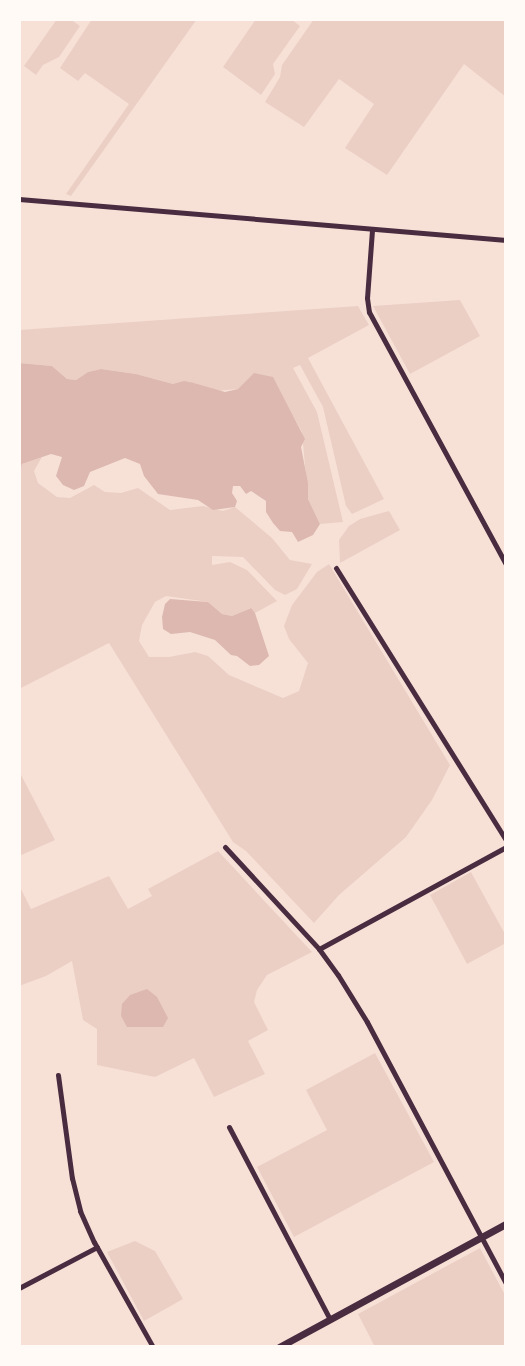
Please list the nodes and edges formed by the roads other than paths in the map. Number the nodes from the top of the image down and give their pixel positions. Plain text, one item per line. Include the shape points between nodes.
1 (19, 198) edge
2 (372, 230) junction
3 (506, 240) edge
4 (506, 564) edge
5 (336, 568) dead end
6 (506, 840) edge
7 (506, 846) edge
8 (225, 847) dead end
9 (319, 949) junction
10 (58, 1076) dead end
11 (229, 1127) dead end
12 (506, 1224) edge
13 (481, 1237) junction
14 (97, 1247) junction
15 (506, 1283) edge
16 (19, 1288) edge
17 (330, 1319) junction
18 (153, 1347) edge
19 (279, 1347) edge

1 - 2 street
2 - 3 street
2 - 4 street via 369,312
5 - 6 street
7 - 9 street
8 - 9 street
9 - 13 street via 367,1022
10 - 14 street via 72,1178 80,1211
11 - 17 street
12 - 13 street
13 - 15 street
13 - 17 street
14 - 16 street
14 - 18 street
17 - 19 street

